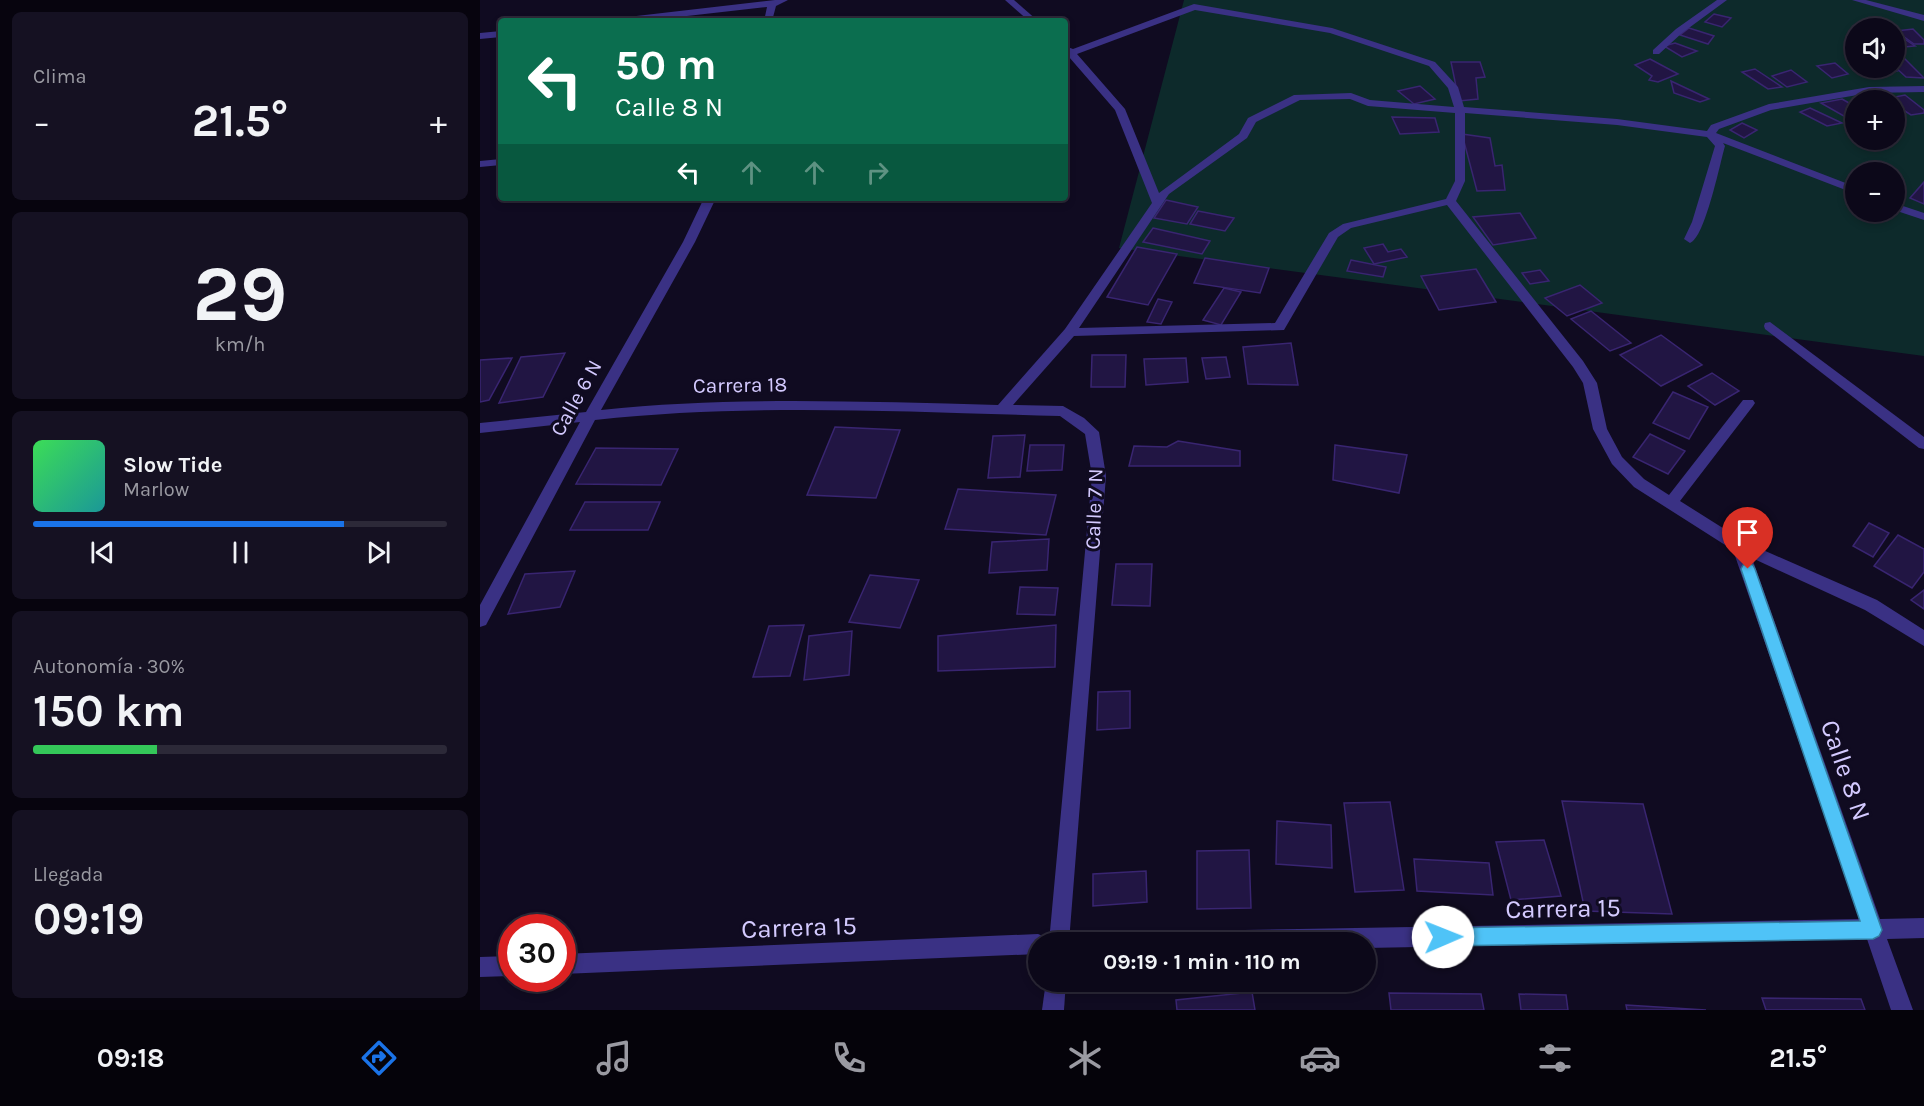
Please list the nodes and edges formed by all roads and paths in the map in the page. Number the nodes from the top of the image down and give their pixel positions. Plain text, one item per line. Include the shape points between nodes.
1 (784, 0) edge
2 (1009, 0) edge
3 (1723, 0) edge
4 (1856, 0) edge
5 (772, 4) junction
6 (1194, 4) edge
7 (646, 18) edge
8 (769, 18) edge
9 (1030, 18) edge
10 (1924, 18) edge
11 (498, 34) edge
12 (481, 37) edge
13 (1068, 51) edge
14 (1656, 52) dead end
15 (1921, 92) edge
16 (1460, 111) junction
17 (1710, 134) junction
18 (498, 162) edge
19 (480, 164) edge
20 (1845, 187) edge
21 (709, 201) edge
22 (1450, 201) junction
23 (1157, 202) junction
24 (1905, 210) edge
25 (1924, 218) edge
26 (1690, 239) dead end
27 (1770, 326) dead end
28 (1070, 332) junction
29 (1748, 403) dead end
30 (1002, 410) junction
31 (590, 417) junction
32 (480, 428) edge
33 (1924, 444) edge
34 (1670, 504) junction
35 (1740, 546) junction
36 (480, 620) edge
37 (1924, 639) edge
38 (1924, 928) edge
39 (1873, 930) junction
40 (1060, 932) edge
41 (1376, 938) edge
42 (1028, 944) edge
43 (576, 963) edge
44 (498, 966) edge
45 (480, 967) edge
46 (1055, 992) edge
47 (1053, 1010) edge
48 (1902, 1010) edge

1 - 5 street
2 - 9 street
3 - 14 street
4 - 10 street
5 - 7 street
5 - 8 street
6 - 13 street
6 - 16 street via 1332,31 1432,64 1453,87
11 - 12 street
13 - 23 street via 1120,109
15 - 17 street via 1869,90 1769,107 1715,127
16 - 17 street via 1617,122
16 - 22 street via 1460,181
16 - 23 street via 1368,103 1351,96 1298,97 1252,120 1243,136
17 - 20 street
17 - 26 street via 1719,146
18 - 19 street
21 - 31 street, Calle 6 N
22 - 28 street via 1347,226 1334,235 1279,327
22 - 34 street via 1590,383 1600,429 1617,460 1639,483
23 - 28 street
24 - 25 street
27 - 33 street
28 - 30 street
29 - 34 street
30 - 31 street, Carrera 18 via 777,405 665,408
30 - 40 street, Calle 7 N via 1063,411 1079,421 1092,432 1098,476
31 - 32 street, Carrera 18
31 - 36 street, Calle 6 N
34 - 35 street
35 - 37 street via 1871,605
35 - 39 street, Calle 8 N
38 - 39 street, Carrera 15
39 - 41 street, Carrera 15
39 - 48 street, Calle 8 N
42 - 43 street, Carrera 15
44 - 45 street
46 - 47 street

